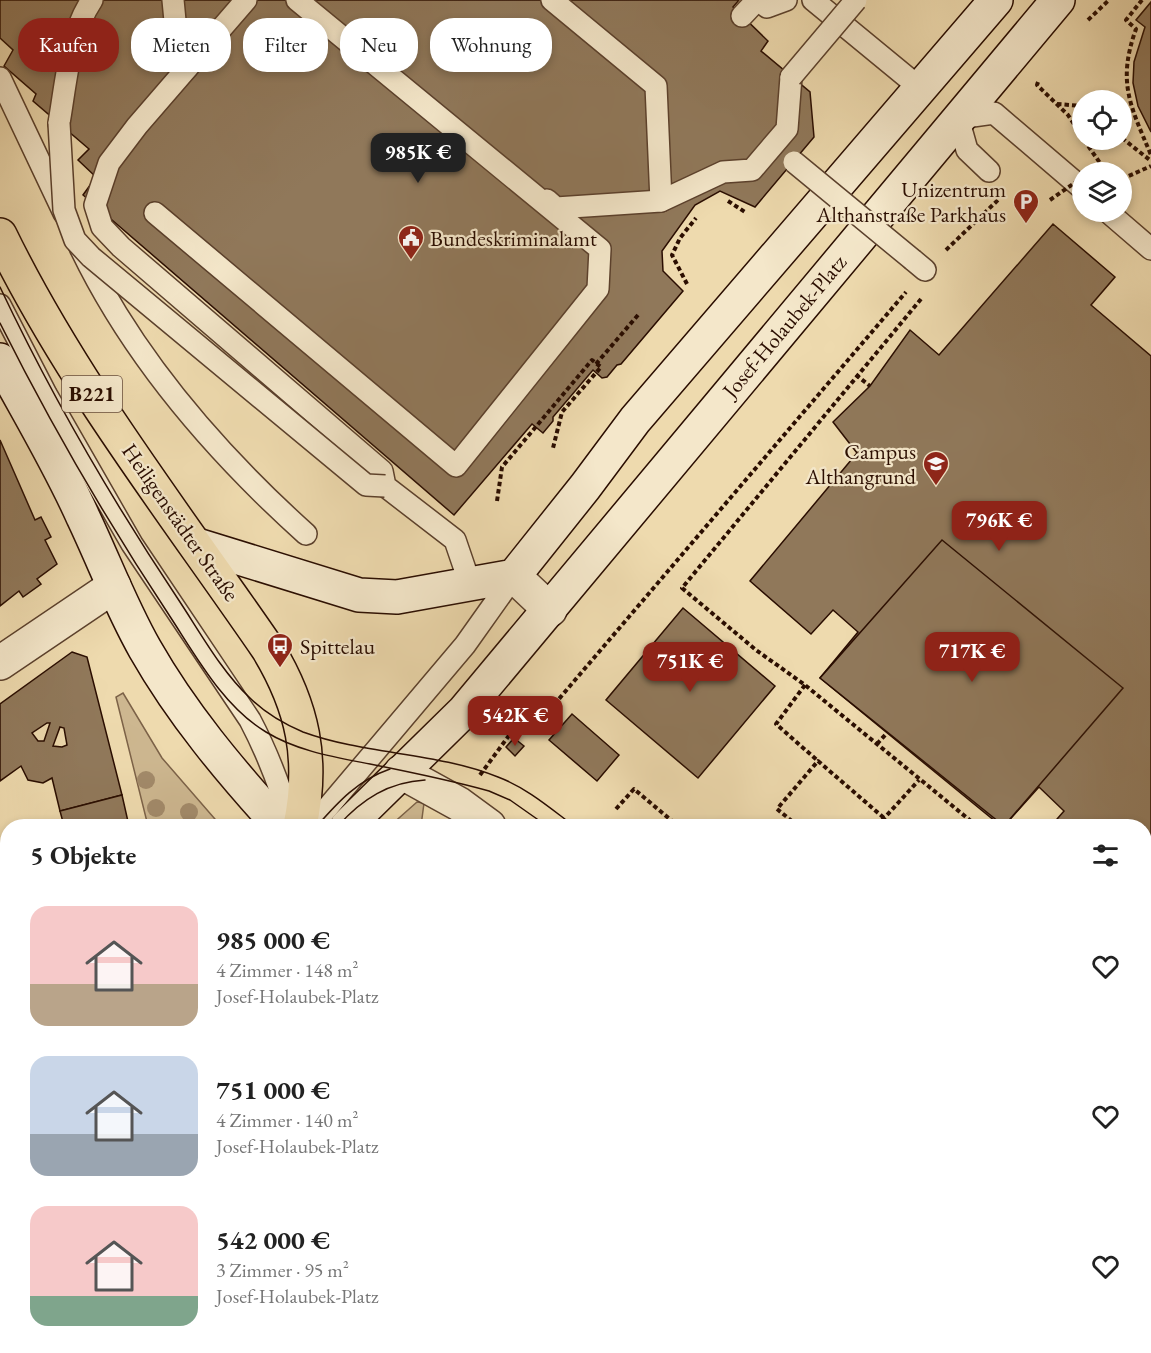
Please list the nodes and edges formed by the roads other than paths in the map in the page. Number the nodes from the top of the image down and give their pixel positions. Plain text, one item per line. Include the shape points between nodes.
1 (92, 0) edge
2 (173, 0) edge
3 (246, 0) edge
4 (297, 0) edge
5 (306, 0) edge
6 (552, 0) edge
7 (758, 0) edge
8 (786, 0) edge
9 (813, 0) edge
10 (856, 0) edge
11 (1058, 0) edge
12 (990, 7) edge
13 (742, 16) dead end
14 (175, 18) edge
15 (230, 18) edge
16 (184, 72) edge
17 (0, 78) edge
18 (920, 88) junction
19 (958, 118) junction
20 (773, 146) junction
21 (989, 171) dead end
22 (1072, 180) edge
23 (661, 201) junction
24 (155, 213) dead end
25 (1120, 222) edge
26 (0, 235) edge
27 (1151, 249) edge
28 (919, 265) road end
29 (0, 305) edge
30 (0, 360) edge
31 (385, 486) junction
32 (306, 534) dead end
33 (197, 545) junction
34 (514, 576) junction
35 (470, 584) junction
36 (114, 586) junction
37 (550, 610) junction
38 (0, 663) edge
39 (371, 756) junction
40 (401, 772) junction
41 (274, 819) edge
42 (290, 819) edge
43 (301, 819) edge
44 (318, 819) edge
45 (354, 819) edge
46 (479, 819) edge

1 - 31 lane, bridge via 70,56 59,123 64,210 75,240 366,485
2 - 14 lane
3 - 15 lane
4 - 24 lane via 600,249 598,289 456,466
5 - 23 lane via 556,208
6 - 23 lane via 656,86
7 - 8 lane via 767,7
7 - 13 lane
9 - 18 lane
10 - 20 lane, bridge via 791,76 787,129
11 - 19 main road, Josef-Holaubek-Platz
12 - 18 main road
16 - 31 lane via 109,163 95,205 102,227 382,471
17 - 32 lane via 100,287 144,355 191,417 257,490
18 - 19 main road
18 - 34 main road via 635,420
19 - 21 lane via 967,150
19 - 22 lane via 994,113
19 - 37 main road, Josef-Holaubek-Platz
20 - 23 lane via 752,171 723,172
20 - 28 lane, bridge
25 - 27 lane
26 - 33 main road, Heiligenstädter Straße / B221 via 77,372
29 - 42 lane via 132,544 250,720 275,774
30 - 36 main road via 83,515
31 - 35 lane via 455,540
33 - 35 main road via 359,595 397,597
33 - 43 main road, Heiligenstädter Straße / B221 via 280,669 299,712 306,772
34 - 35 main road
34 - 37 main road
34 - 39 lane via 465,645
36 - 38 main road
36 - 41 main road via 146,651 185,712
37 - 40 main road, Josef-Holaubek-Platz via 451,725
39 - 40 lane
39 - 44 lane
40 - 45 main road, Josef-Holaubek-Platz
40 - 46 main road

